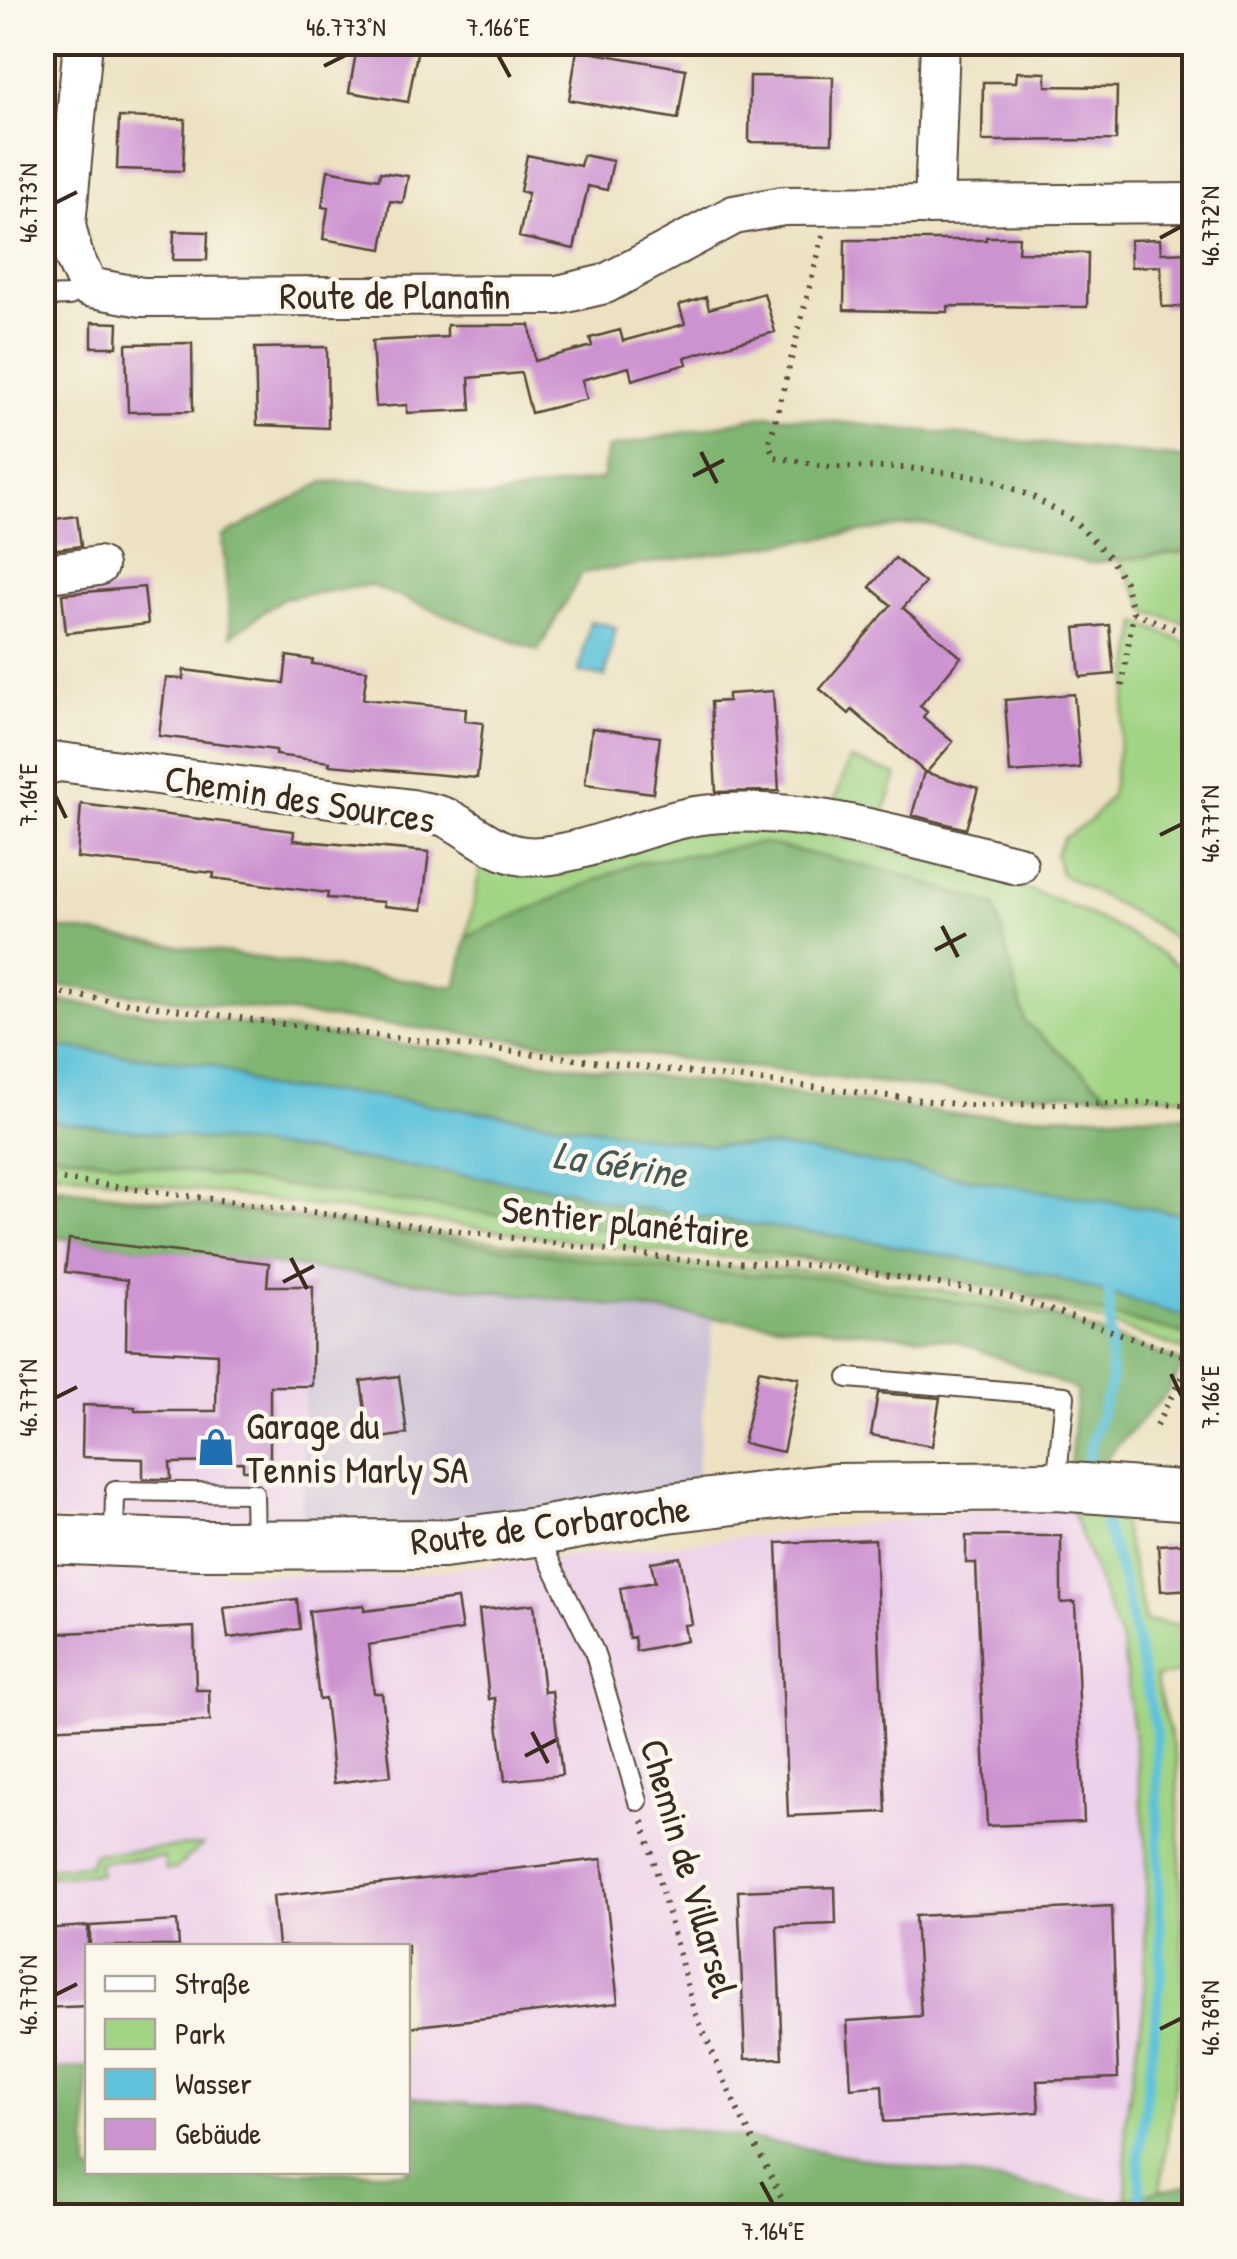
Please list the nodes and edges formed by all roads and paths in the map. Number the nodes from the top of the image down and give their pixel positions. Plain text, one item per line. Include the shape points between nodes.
1 (83, 42) edge
2 (940, 42) edge
3 (1194, 203) edge
4 (934, 205) junction
5 (830, 206) junction
6 (88, 287) junction
7 (42, 296) edge
8 (98, 566) dead end
9 (42, 574) edge
10 (1133, 612) junction
11 (1194, 637) edge
12 (1122, 688) dead end
13 (42, 766) edge
14 (1018, 865) dead end
15 (42, 991) edge
16 (1194, 1106) edge
17 (42, 1177) edge
18 (1193, 1359) edge
19 (848, 1378) dead end
20 (1156, 1426) dead end
21 (1056, 1486) junction
22 (1194, 1496) edge
23 (536, 1532) junction
24 (42, 1539) edge
25 (638, 1801) joint
26 (792, 2216) edge

1 - 6 street via 66,225
2 - 4 street
3 - 4 street, Route de Planafin
4 - 5 street, Route de Planafin
5 - 6 street, Route de Planafin via 734,216 605,284 558,295 142,297
5 - 10 path via 769,445 776,457 830,468 988,478 1035,498 1074,522 1110,558
6 - 7 lane via 69,296
8 - 9 street
10 - 11 path
10 - 12 path
13 - 14 street, Chemin des Sources via 60,762 412,809 446,818 522,856 550,855 694,816 770,812
15 - 16 path via 964,1105
17 - 18 path, Sentier planétaire via 682,1260 830,1266 1006,1295
18 - 20 path
19 - 21 lane via 1065,1396
21 - 22 street, Route de Corbaroche
21 - 23 street, Route de Corbaroche via 834,1488
23 - 24 street, Route de Corbaroche via 443,1544
23 - 25 lane, Chemin de Villarsel via 594,1650
25 - 26 path, Chemin de Villarsel via 694,2010

